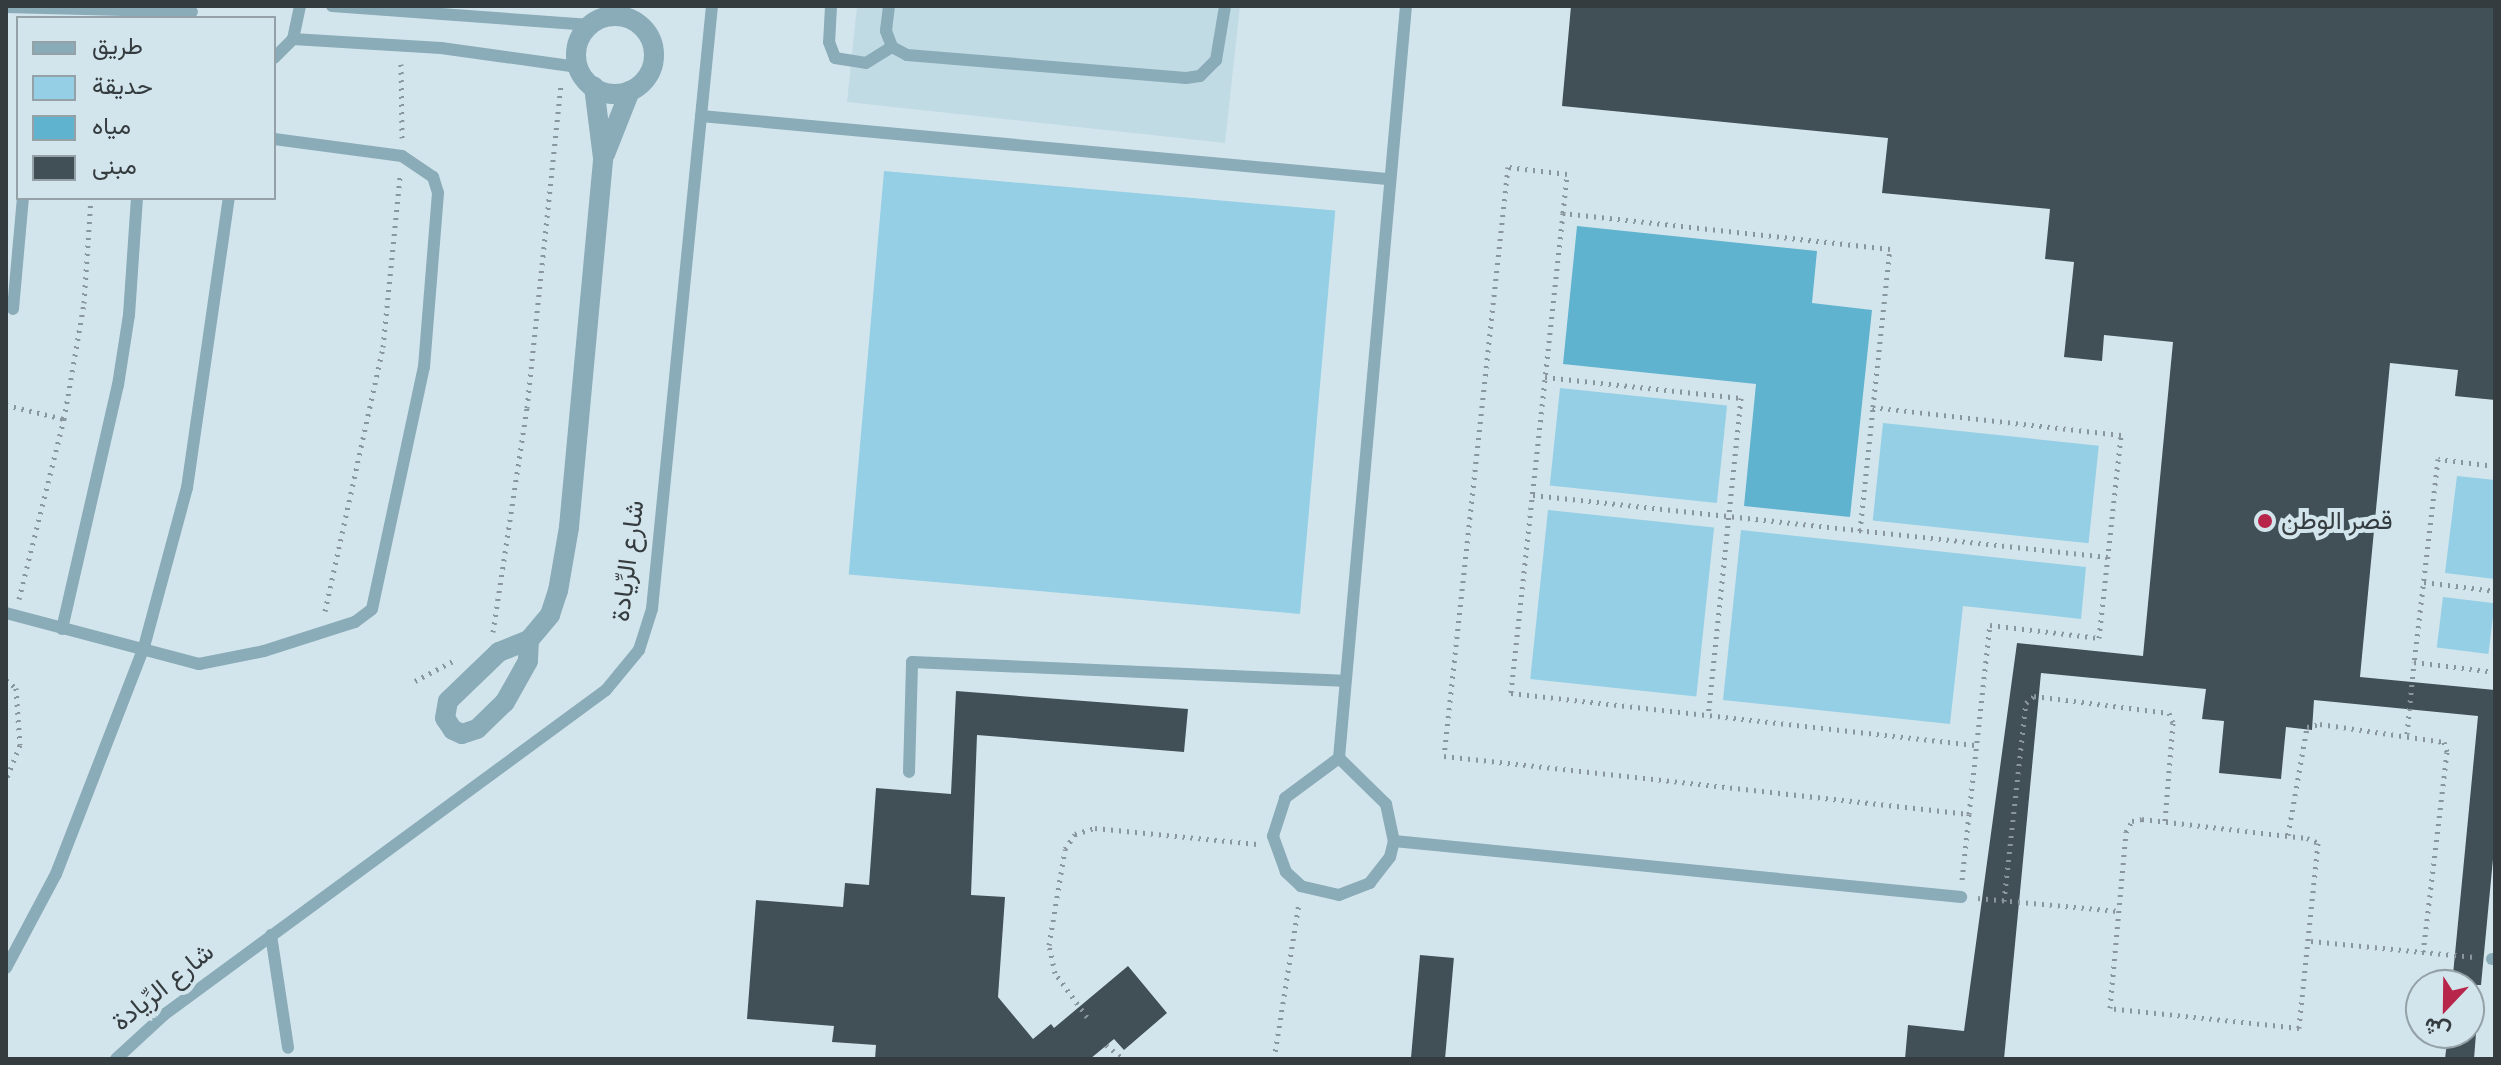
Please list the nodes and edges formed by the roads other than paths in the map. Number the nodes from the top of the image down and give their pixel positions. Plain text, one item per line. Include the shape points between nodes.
1 (300, 6) edge
2 (332, 6) edge
3 (646, 6) edge
4 (712, 6) edge
5 (831, 6) edge
6 (889, 6) edge
7 (1225, 6) edge
8 (1406, 6) edge
9 (6, 7) edge
10 (418, 10) edge
11 (193, 12) edge
12 (596, 17) edge
13 (643, 28) junction
14 (293, 39) junction
15 (892, 47) junction
16 (276, 56) edge
17 (570, 66) junction
18 (594, 87) junction
19 (630, 91) junction
20 (701, 116) junction
21 (276, 139) edge
22 (603, 158) junction
23 (1387, 179) junction
24 (23, 200) edge
25 (137, 200) edge
26 (229, 200) edge
27 (13, 309) dead end
28 (11, 615) edge
29 (62, 629) junction
30 (529, 640) junction
31 (144, 647) junction
32 (1343, 681) junction
33 (1339, 758) junction
34 (909, 772) dead end
35 (1394, 841) junction
36 (1961, 897) road end
37 (271, 935) junction
38 (6, 968) edge
39 (288, 1048) dead end
40 (116, 1059) edge

1 - 14 lane
2 - 10 lane
3 - 13 street
4 - 20 lane, شارع الرِّيادة
5 - 15 lane via 829,42 835,58 866,63
6 - 15 lane via 886,31
7 - 15 lane via 1216,60 1200,76 907,55
8 - 23 lane
9 - 11 lane
10 - 12 lane
12 - 13 street via 622,17
12 - 17 street
13 - 19 street via 653,63 641,84
14 - 16 lane
14 - 17 lane via 401,45
17 - 18 street
18 - 19 street
18 - 22 street
19 - 22 street
20 - 23 lane
20 - 37 lane, شارع الرِّيادة via 652,609 639,650 606,690
21 - 31 lane via 402,156 433,177 438,193 424,367 372,609 355,622 227,663 177,660
22 - 30 street via 569,527 550,615
23 - 32 lane
24 - 27 lane
25 - 29 lane via 118,385
26 - 31 lane via 187,488
28 - 29 lane
29 - 31 lane
30 - 30 street via 499,652 460,686 448,701 445,718 453,730 462,734 477,729 505,702 528,661
31 - 38 lane via 56,874
32 - 33 lane
32 - 34 lane via 912,662
33 - 35 lane via 1386,804
33 - 35 lane via 1285,798 1275,816 1275,846 1286,872 1301,886 1320,893 1356,891 1382,872
35 - 36 lane
37 - 39 lane
37 - 40 lane, شارع الرِّيادة via 165,1014

